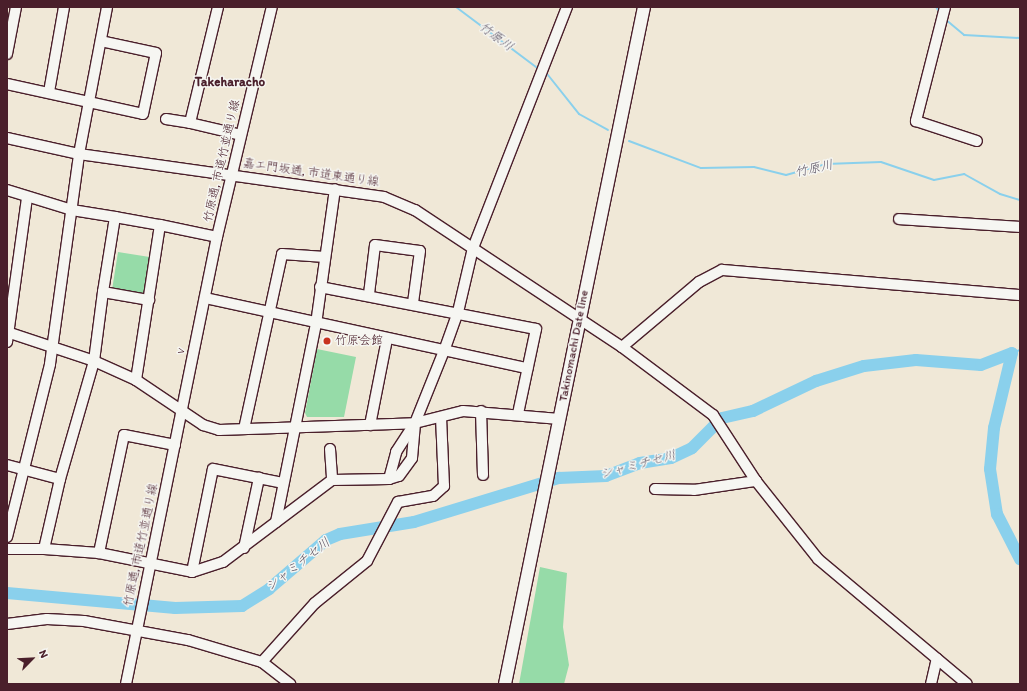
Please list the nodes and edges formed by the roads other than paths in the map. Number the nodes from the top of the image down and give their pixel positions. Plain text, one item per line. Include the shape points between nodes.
1 (16, 7) edge
2 (64, 7) edge
3 (107, 7) edge
4 (218, 7) edge
5 (272, 7) edge
6 (567, 7) edge
7 (644, 7) edge
8 (945, 7) edge
9 (101, 41) junction
10 (7, 54) edge
11 (7, 84) edge
12 (49, 92) junction
13 (90, 101) junction
14 (166, 119) dead end
15 (190, 123) junction
16 (241, 135) junction
17 (7, 138) edge
18 (977, 141) dead end
19 (79, 154) junction
20 (231, 175) junction
21 (335, 189) junction
22 (7, 190) edge
23 (27, 198) junction
24 (72, 210) junction
25 (115, 217) junction
26 (899, 219) dead end
27 (160, 225) junction
28 (1020, 227) edge
29 (217, 237) junction
30 (473, 248) junction
31 (325, 257) junction
32 (320, 287) junction
33 (103, 292) junction
34 (369, 294) junction
35 (1020, 295) edge
36 (205, 298) junction
37 (149, 300) junction
38 (413, 303) junction
39 (270, 311) junction
40 (458, 312) junction
41 (580, 320) junction
42 (316, 324) junction
43 (8, 335) edge
44 (387, 339) junction
45 (52, 347) junction
46 (622, 347) junction
47 (444, 351) junction
48 (94, 361) junction
49 (528, 368) junction
50 (136, 380) junction
51 (182, 410) junction
52 (481, 411) junction
53 (518, 414) junction
54 (441, 416) junction
55 (560, 419) junction
56 (416, 423) junction
57 (370, 424) junction
58 (295, 425) junction
59 (244, 429) junction
60 (175, 445) junction
61 (330, 449) dead end
62 (7, 465) edge
63 (23, 470) junction
64 (483, 475) dead end
65 (259, 478) junction
66 (60, 479) junction
67 (389, 479) junction
68 (332, 480) junction
69 (756, 481) junction
70 (283, 483) junction
71 (655, 489) dead end
72 (276, 522) junction
73 (7, 536) edge
74 (7, 548) edge
75 (244, 548) junction
76 (44, 549) junction
77 (99, 553) junction
78 (151, 565) junction
79 (192, 572) junction
80 (7, 624) edge
81 (136, 633) junction
82 (937, 659) junction
83 (262, 662) junction
84 (126, 684) edge
85 (290, 684) edge
86 (504, 684) edge
87 (931, 684) edge
88 (967, 684) edge

1 - 10 street
2 - 12 street
3 - 9 street
4 - 15 street
5 - 16 street, 竹原通, 市道竹並通り線
6 - 30 street
7 - 41 main road, Takinomachi Date line
8 - 18 street via 916,121
9 - 13 street
9 - 13 street via 156,54 143,114
11 - 12 street
12 - 13 street
13 - 19 street
14 - 15 street
15 - 16 street
16 - 20 street, 竹原通, 市道竹並通り線
17 - 19 street, 嘉エ門坂通, 市道東通り線
19 - 20 street, 嘉エ門坂通, 市道東通り線
19 - 24 street
20 - 21 street, 嘉エ門坂通, 市道東通り線
20 - 29 street, 竹原通, 市道竹並通り線
21 - 30 street, 嘉エ門坂通, 市道東通り線 via 397,201
21 - 31 street
22 - 23 street
23 - 24 street
23 - 43 street
24 - 25 street
24 - 45 street
25 - 27 street
25 - 33 street
26 - 28 street
27 - 29 street
27 - 37 street
29 - 36 street, 竹原通, 市道竹並通り線
30 - 40 street
30 - 41 street, 嘉エ門坂通, 市道東通り線
31 - 32 street
31 - 39 street via 282,254
32 - 34 street
32 - 42 street
33 - 37 street
33 - 48 street
34 - 38 street
34 - 38 street via 375,245 420,251
35 - 46 street via 722,270 699,282
36 - 39 street
36 - 51 street, ｖ
37 - 50 street
38 - 40 street
39 - 42 street
39 - 59 street
40 - 47 street
40 - 49 street via 536,328
41 - 46 street, 嘉エ門坂通, 市道東通り線
41 - 55 main road, Takinomachi Date line
42 - 44 street
42 - 58 street
43 - 45 street
44 - 47 street
44 - 57 street
45 - 48 street
45 - 63 street
46 - 69 street, 嘉エ門坂通, 市道東通り線 via 713,415
47 - 49 street
47 - 56 street
48 - 50 street
48 - 66 street
49 - 53 street
50 - 51 street
51 - 59 street via 203,425 219,430
51 - 60 street, 竹原通, 市道竹並通り線
52 - 53 street
52 - 54 street
52 - 64 street
53 - 55 street
54 - 56 street
54 - 83 street via 444,486 433,496 398,502 367,561 315,603
55 - 86 main road, Takinomachi Date line
56 - 57 street
56 - 67 street via 396,452
56 - 67 street via 412,458 399,476
57 - 58 street
58 - 59 street
58 - 70 street
60 - 77 street via 124,435
60 - 78 street, 竹原通, 市道竹並通り線
61 - 68 street
62 - 63 street
63 - 66 street
63 - 73 street
65 - 70 street
65 - 75 street
65 - 79 street via 213,469
66 - 76 street
67 - 68 street
68 - 72 street
69 - 71 street via 694,490
69 - 82 street, 嘉エ門坂通, 市道東通り線 via 839,579
70 - 72 street
72 - 75 street
74 - 76 street
75 - 79 street via 223,562
76 - 77 street
77 - 78 street
78 - 79 street
78 - 81 street, 竹原通, 市道竹並通り線
80 - 81 street via 47,619 84,621
81 - 83 street via 188,640
81 - 84 street, 竹原通, 市道竹並通り線
82 - 87 street
82 - 88 street, 嘉エ門坂通, 市道東通り線
83 - 85 street

